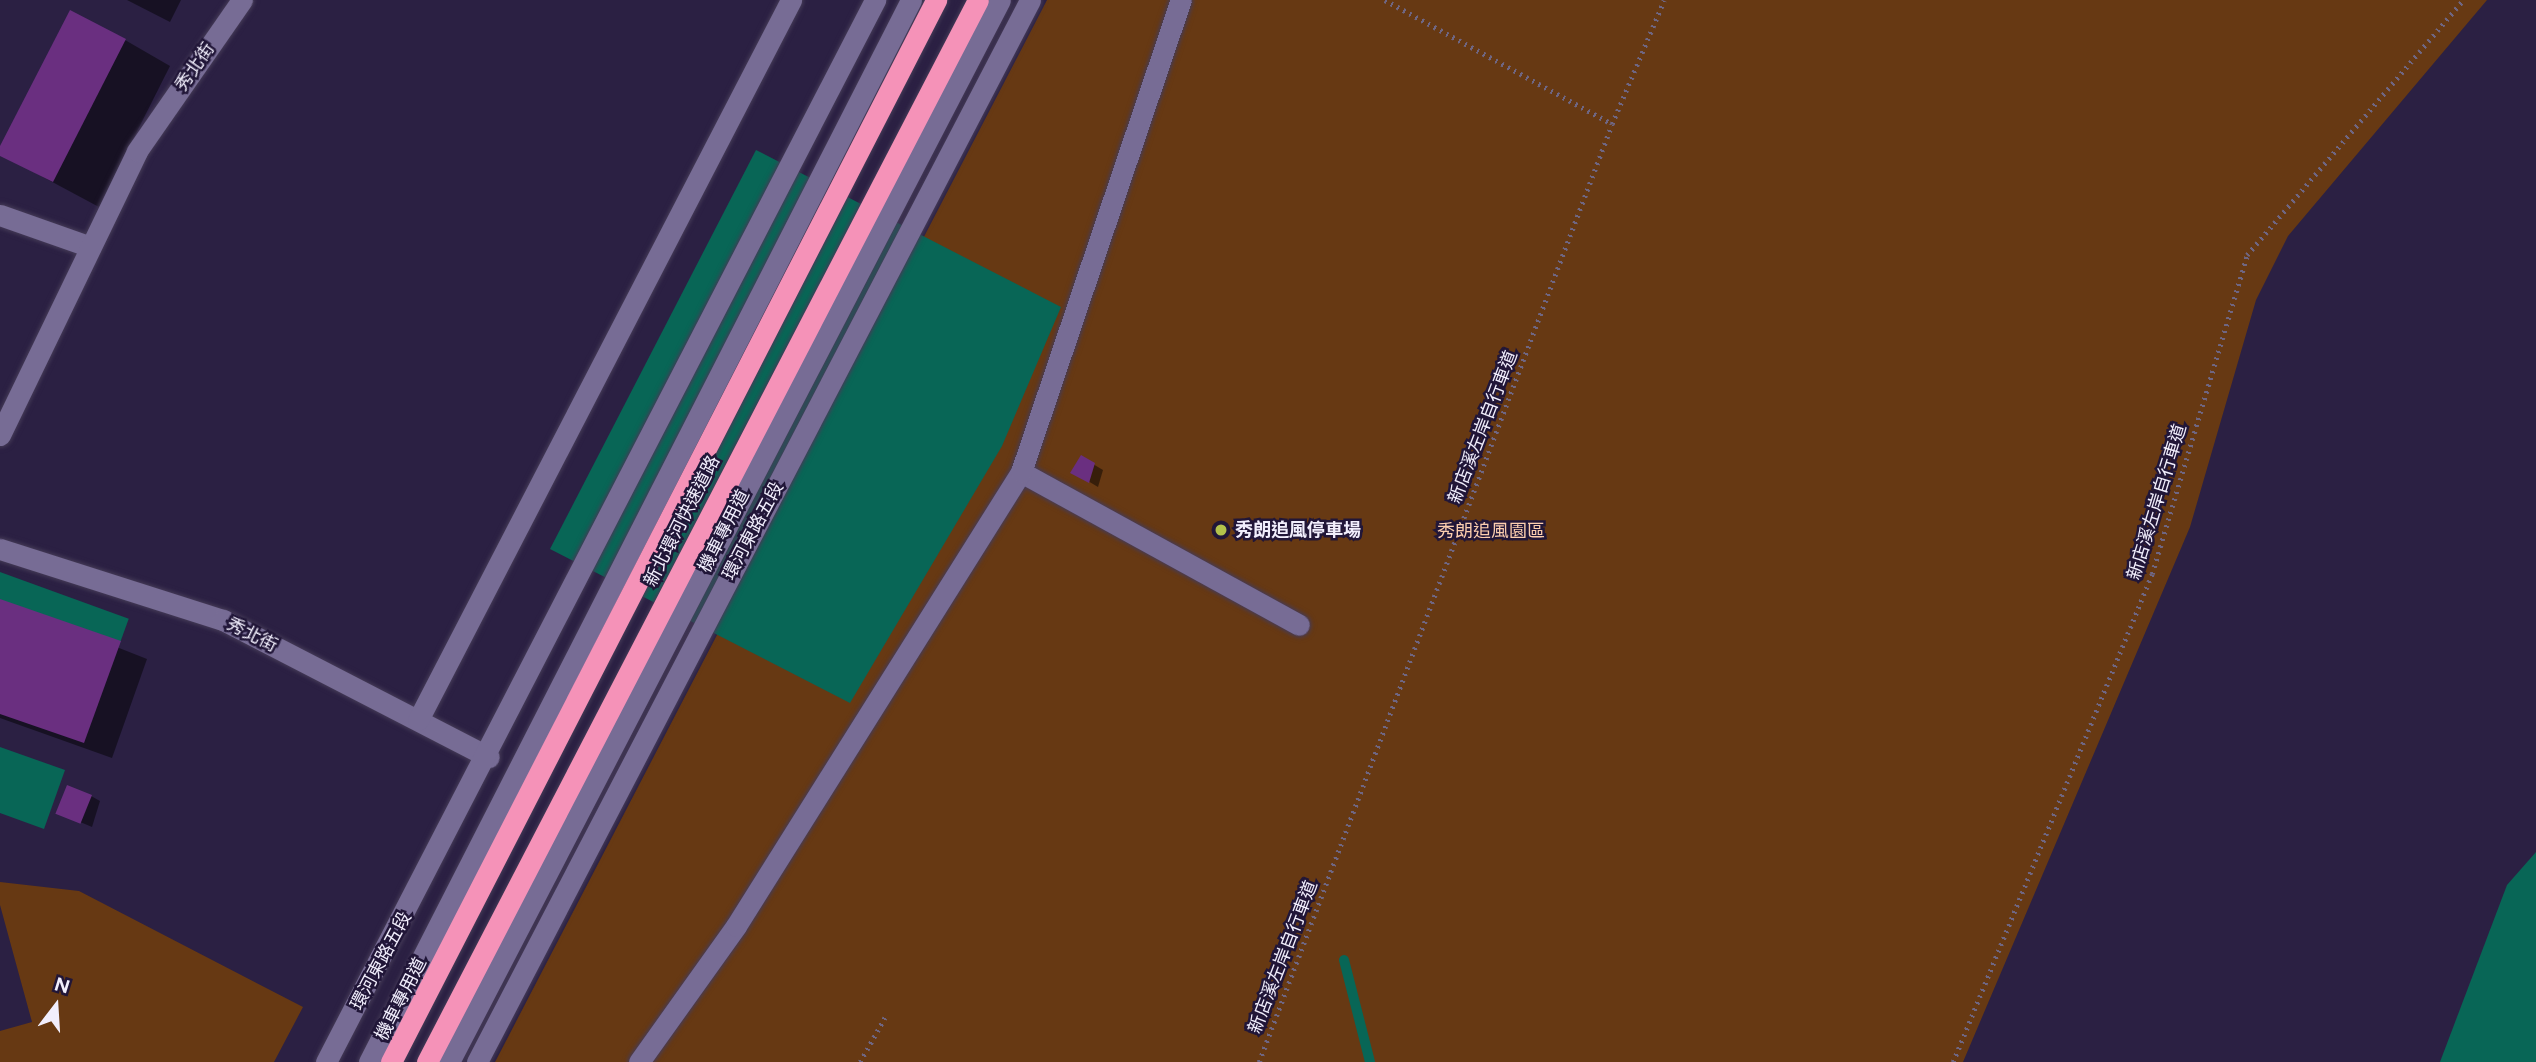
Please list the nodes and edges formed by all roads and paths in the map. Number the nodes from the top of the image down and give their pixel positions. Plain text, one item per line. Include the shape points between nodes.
1 (242, 0) edge
2 (791, 0) edge
3 (875, 0) edge
4 (911, 0) edge
5 (936, 0) edge
6 (978, 0) edge
7 (1000, 0) edge
8 (1030, 0) edge
9 (1181, 0) edge
10 (1385, 0) edge
11 (1664, 0) edge
12 (2463, 0) edge
13 (1612, 124) junction
14 (0, 215) edge
15 (91, 247) junction
16 (0, 435) edge
17 (1021, 472) junction
18 (0, 549) edge
19 (1299, 625) dead end
20 (418, 720) junction
21 (489, 757) junction
22 (885, 1017) dead end
23 (326, 1062) edge
24 (369, 1062) edge
25 (391, 1062) edge
26 (427, 1062) edge
27 (449, 1062) edge
28 (477, 1062) edge
29 (639, 1062) edge
30 (860, 1062) edge
31 (1259, 1062) edge
32 (1954, 1062) edge

1 - 15 street, 秀北街 via 137,150
2 - 20 street
3 - 21 street, 環河東路五段
4 - 24 street, 機車專用道
5 - 25 highway, 新北環河快速道路
6 - 26 highway, 新北環河快速道路
7 - 27 street, 機車專用道
8 - 28 street, 環河東路五段
9 - 17 street
10 - 13 path
11 - 13 path, 新店溪左岸自行車道
12 - 32 path, 新店溪左岸自行車道 via 2247,255 2152,574
13 - 31 path, 新店溪左岸自行車道
14 - 15 street
15 - 16 street, 秀北街
17 - 19 street
17 - 29 street via 736,926
18 - 20 street, 秀北街 via 223,620
20 - 21 street, 秀北街
21 - 23 street, 環河東路五段
22 - 30 path

